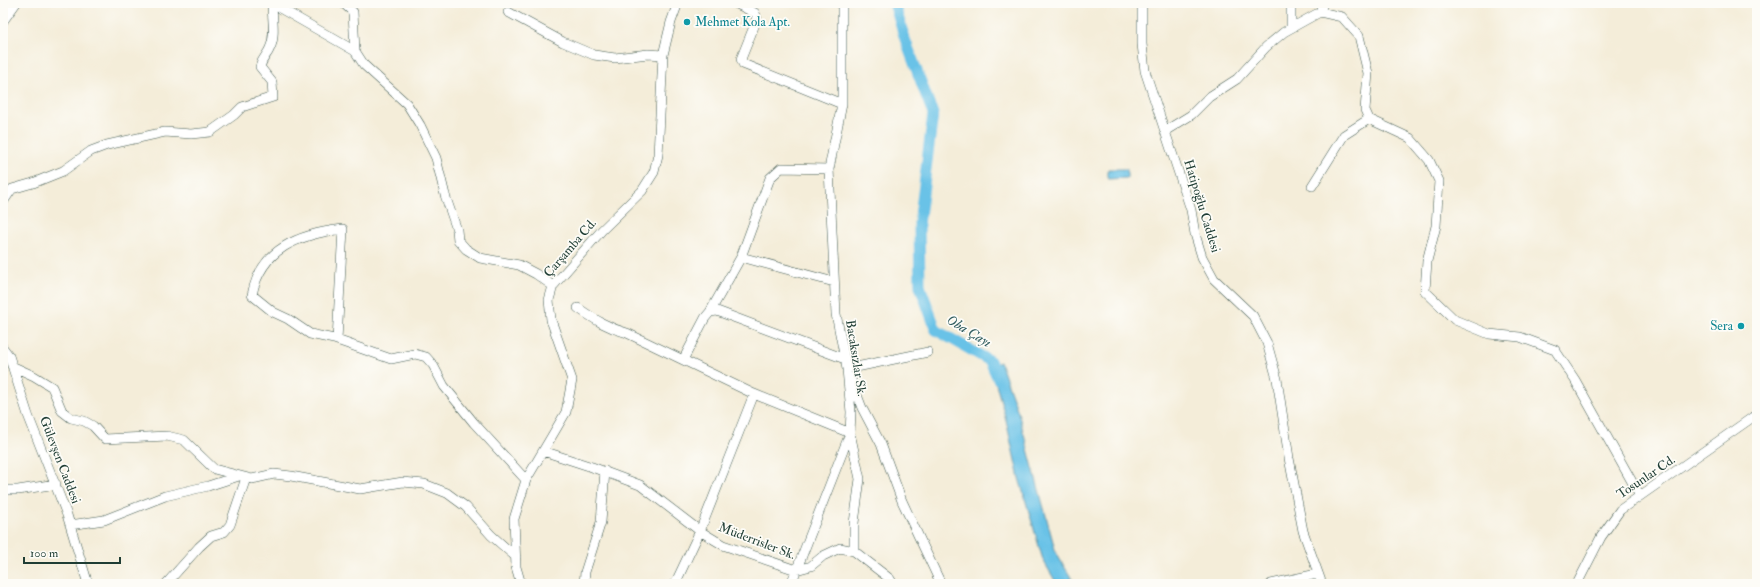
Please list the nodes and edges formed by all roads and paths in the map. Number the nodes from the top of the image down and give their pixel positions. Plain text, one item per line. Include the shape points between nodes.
1 (16, 3) edge
2 (271, 3) edge
3 (343, 3) edge
4 (678, 3) edge
5 (735, 3) edge
6 (842, 3) edge
7 (1142, 3) edge
8 (1291, 3) edge
9 (1321, 7) edge
10 (508, 12) dead end
11 (3, 21) edge
12 (1291, 28) junction
13 (354, 51) junction
14 (663, 55) junction
15 (842, 104) junction
16 (1369, 120) junction
17 (1165, 131) junction
18 (829, 169) junction
19 (1312, 186) dead end
20 (3, 202) edge
21 (741, 257) junction
22 (834, 282) junction
23 (552, 286) junction
24 (578, 308) dead end
25 (710, 312) junction
26 (337, 340) junction
27 (3, 348) edge
28 (928, 352) dead end
29 (845, 359) junction
30 (683, 360) junction
31 (12, 366) junction
32 (847, 369) junction
33 (754, 394) junction
34 (1757, 416) edge
35 (850, 433) junction
36 (543, 451) junction
37 (605, 472) junction
38 (243, 477) junction
39 (526, 480) junction
40 (56, 484) junction
41 (3, 490) edge
42 (1640, 496) junction
43 (70, 525) junction
44 (700, 531) junction
45 (854, 550) junction
46 (516, 557) junction
47 (796, 570) junction
48 (1317, 574) junction
49 (88, 584) edge
50 (166, 584) edge
51 (521, 584) edge
52 (584, 584) edge
53 (675, 584) edge
54 (791, 584) edge
55 (893, 584) edge
56 (941, 584) edge
57 (1270, 584) edge
58 (1322, 584) edge
59 (1577, 584) edge

1 - 11 street
2 - 13 street
2 - 20 street via 271,48 262,58 260,67 272,82 273,97 242,107 210,132 166,132 107,145 91,152 63,171 12,189
3 - 13 street via 353,12
4 - 14 street, Çarşamba Cd.
5 - 15 street via 755,13 757,19 741,59 743,64
6 - 15 street, Bacaksızlar Sk.
7 - 17 street, Hatipoğlu Caddesi via 1145,71
8 - 12 street
9 - 12 street
9 - 16 street via 1342,17 1359,36 1368,73 1365,110
10 - 14 street via 563,42 594,55 615,58
12 - 17 street via 1266,47 1237,79 1209,97 1191,115
13 - 23 street via 364,65 407,104 420,126 436,158 458,240 480,258 519,264
14 - 23 street, Çarşamba Cd. via 658,155 654,172 642,191 602,230
15 - 18 street, Bacaksızlar Sk.
16 - 19 street via 1344,135
16 - 42 street via 1410,138 1429,160 1439,181 1436,226 1427,261 1425,291 1455,320 1489,334 1520,337 1555,350 1575,380
17 - 48 street, Hatipoğlu Caddesi via 1191,210 1202,257 1214,279 1254,316 1267,343 1277,379 1303,531
18 - 21 street via 781,168 775,172 770,178
18 - 22 street, Bacaksızlar Sk.
21 - 22 street
21 - 25 street
22 - 29 street, Bacaksızlar Sk. via 836,314
23 - 36 street, Çarşamba Cd. via 549,300 551,320 572,380 566,412
24 - 30 street via 613,329 627,333
25 - 29 street via 717,311
25 - 30 street
26 - 26 street via 310,334 273,312 252,295 255,279 268,258 289,242 343,229
26 - 39 street via 391,359 415,354 426,357 433,364 444,386 474,423
27 - 31 street, Gülevşen Caddesi
28 - 32 street
29 - 32 street, Bacaksızlar Sk.
30 - 33 street
31 - 38 street via 52,387 62,412 93,426 105,439 167,436 184,440 214,469
31 - 40 street, Gülevşen Caddesi via 28,415
32 - 35 street, Bacaksızlar Sk.
32 - 56 street via 862,408 881,444 902,501
33 - 35 street
33 - 44 street
34 - 42 street, Tosunlar Cd.
35 - 45 street, Bacaksızlar Sk. via 860,479 854,523
35 - 47 street
36 - 37 street, Müderrisler Sk.
36 - 39 street, Çarşamba Cd.
37 - 44 street, Müderrisler Sk. via 640,485
37 - 52 street via 601,522 586,567
38 - 43 street via 165,496 104,520
38 - 46 street via 252,479 274,474 360,488 403,482 424,484 447,492 466,507 491,535
38 - 50 street via 230,526 224,532 211,536
39 - 46 street, Çarşamba Cd. via 514,519
40 - 41 street
40 - 43 street, Gülevşen Caddesi
42 - 59 street, Tosunlar Cd. via 1620,510 1601,537
43 - 49 street, Gülevşen Caddesi
44 - 47 street, Müderrisler Sk. via 723,545
44 - 53 street
45 - 47 street, Müderrisler Sk. via 840,548 823,556 811,566
45 - 55 street
46 - 51 street, Çarşamba Cd.
47 - 54 street
48 - 57 street
48 - 58 street, Hatipoğlu Caddesi

